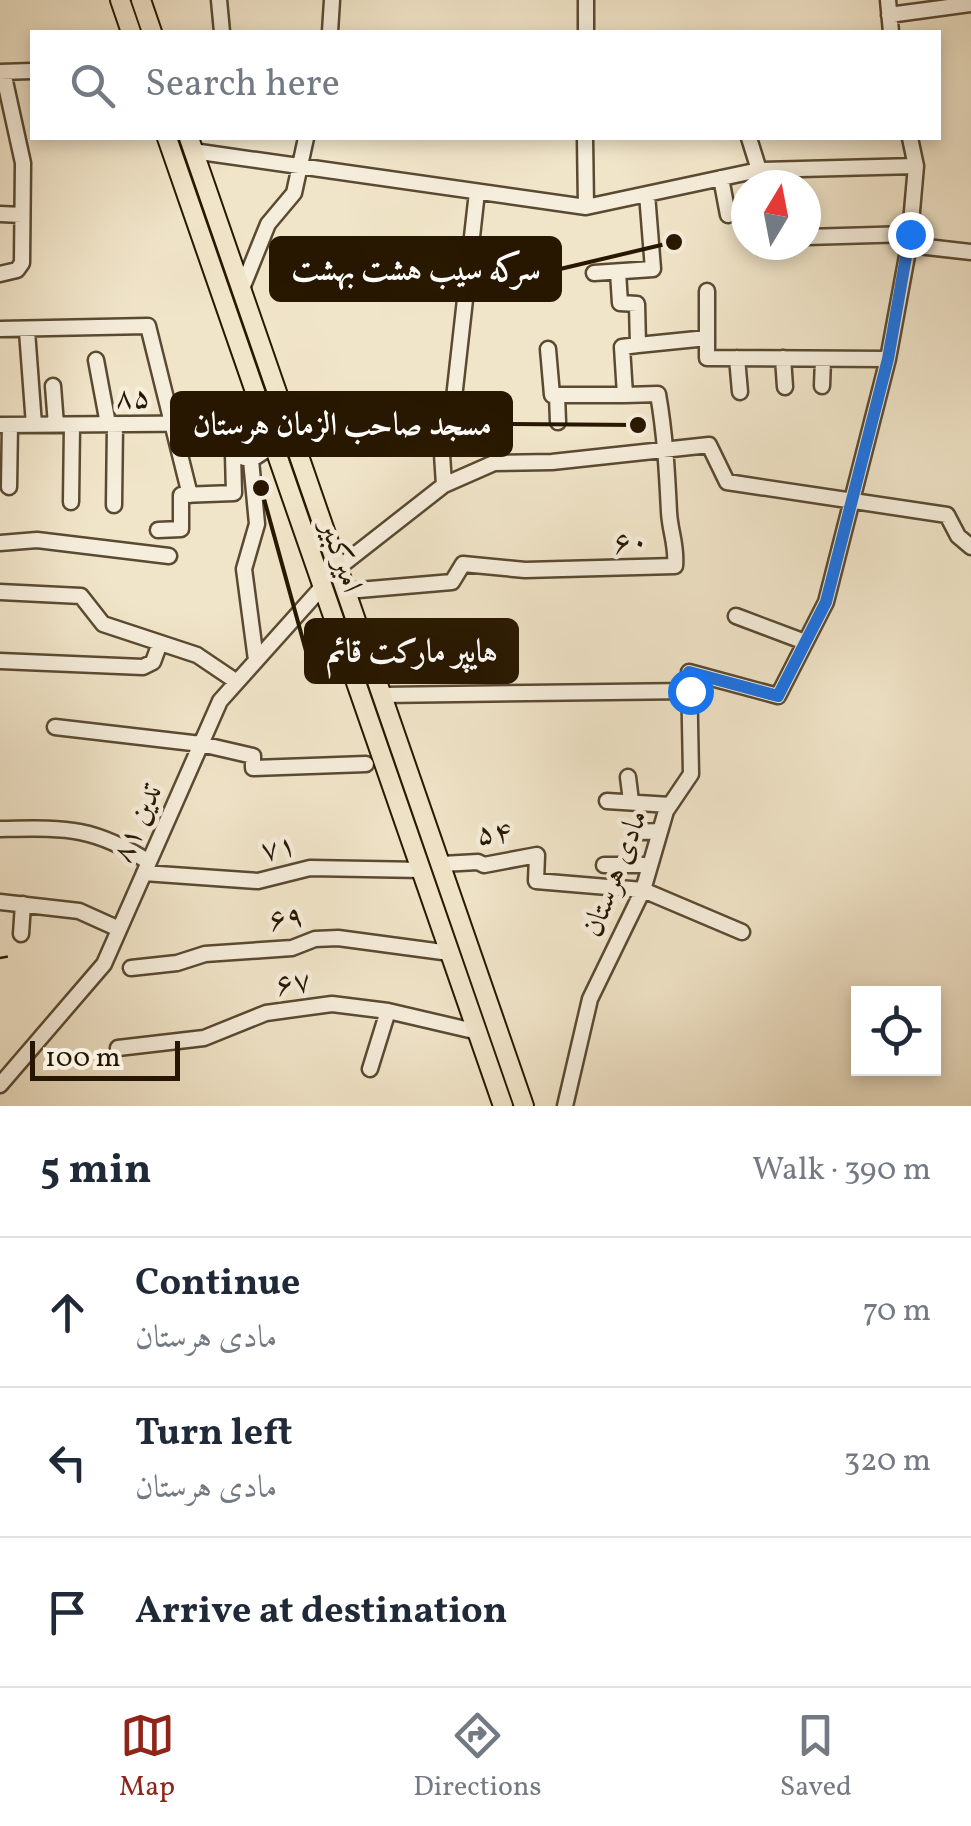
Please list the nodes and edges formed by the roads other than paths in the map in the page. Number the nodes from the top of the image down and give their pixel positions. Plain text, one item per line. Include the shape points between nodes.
1 (120, 0) edge
2 (141, 0) edge
3 (220, 0) edge
4 (332, 0) edge
5 (586, 0) edge
6 (971, 4) edge
7 (889, 7) edge
8 (130, 30) edge
9 (151, 30) edge
10 (222, 30) edge
11 (330, 30) edge
12 (586, 30) edge
13 (2, 72) edge
14 (30, 72) edge
15 (168, 140) edge
16 (306, 140) edge
17 (585, 140) edge
18 (749, 140) edge
19 (910, 140) edge
20 (191, 144) edge
21 (300, 164) junction
22 (916, 166) junction
23 (759, 170) joint
24 (731, 176) edge
25 (721, 178) junction
26 (477, 192) junction
27 (647, 194) junction
28 (586, 206) junction
29 (0, 214) edge
30 (22, 215) junction
31 (728, 216) dead end
32 (821, 237) edge
33 (909, 239) junction
34 (971, 252) edge
35 (618, 272) junction
36 (594, 273) dead end
37 (0, 274) edge
38 (707, 291) dead end
39 (241, 292) junction
40 (248, 315) junction
41 (228, 320) junction
42 (0, 330) edge
43 (27, 332) junction
44 (256, 338) junction
45 (707, 338) junction
46 (238, 344) junction
47 (630, 346) junction
48 (548, 350) dead end
49 (737, 358) junction
50 (784, 358) junction
51 (823, 359) junction
52 (888, 359) junction
53 (96, 360) dead end
54 (53, 386) dead end
55 (822, 386) dead end
56 (785, 387) dead end
57 (740, 392) dead end
58 (625, 394) junction
59 (557, 395) junction
60 (439, 407) junction
61 (338, 422) dead end
62 (558, 422) dead end
63 (267, 423) junction
64 (112, 424) junction
65 (170, 424) junction
66 (5, 425) edge
67 (34, 425) junction
68 (64, 425) junction
69 (274, 445) junction
70 (668, 450) junction
71 (251, 460) junction
72 (444, 485) junction
73 (9, 487) dead end
74 (190, 494) junction
75 (854, 501) junction
76 (71, 502) dead end
77 (114, 505) dead end
78 (158, 530) dead end
79 (0, 543) edge
80 (971, 548) edge
81 (170, 556) dead end
82 (338, 568) junction
83 (323, 586) junction
84 (346, 591) junction
85 (0, 592) edge
86 (736, 616) dead end
87 (805, 642) junction
88 (160, 643) junction
89 (256, 660) junction
90 (0, 661) edge
91 (237, 682) junction
92 (690, 691) junction
93 (383, 695) junction
94 (55, 727) dead end
95 (201, 744) junction
96 (366, 764) dead end
97 (628, 777) dead end
98 (606, 801) dead end
99 (631, 801) junction
100 (670, 805) junction
101 (0, 829) edge
102 (660, 831) junction
103 (634, 832) dead end
104 (442, 864) junction
105 (604, 865) dead end
106 (650, 866) junction
107 (146, 867) junction
108 (422, 870) junction
109 (643, 890) junction
110 (0, 902) edge
111 (23, 904) junction
112 (119, 930) junction
113 (742, 932) dead end
114 (21, 934) dead end
115 (450, 952) junction
116 (131, 968) dead end
117 (388, 1011) junction
118 (478, 1032) junction
119 (118, 1048) dead end
120 (370, 1068) dead end
121 (502, 1071) junction
122 (0, 1085) edge
123 (504, 1106) edge
124 (524, 1106) edge
125 (565, 1106) edge

1 - 8 main road
2 - 9 main road
3 - 10 street
4 - 11 street
5 - 12 street
6 - 7 street
13 - 14 street
13 - 30 street via 23,163
15 - 41 main road, امیرکبیر
16 - 21 street
17 - 28 street
18 - 23 street
19 - 22 street
20 - 21 street
20 - 39 main road, امیرکبیر
21 - 26 street
21 - 39 street via 294,192 268,224
22 - 23 street
22 - 33 street
24 - 25 street
25 - 27 street
25 - 31 street
26 - 28 street
26 - 60 street via 453,407
27 - 28 street
27 - 35 street via 653,270
29 - 30 street
30 - 37 street via 22,263
32 - 33 street
33 - 34 street
33 - 52 street
35 - 36 street
35 - 47 street via 620,302 637,304
38 - 45 street
39 - 40 main road, امیرکبیر
40 - 41 main road
40 - 44 main road, امیرکبیر
41 - 46 main road, امیرکبیر
42 - 43 street
43 - 65 street via 148,326
43 - 67 street
44 - 46 main road
44 - 82 main road, امیرکبیر
45 - 47 street
45 - 49 street via 707,358
46 - 63 main road, امیرکبیر
47 - 58 street
48 - 59 street
49 - 50 street
49 - 57 street
50 - 51 street
50 - 56 street
51 - 52 street
51 - 55 street
52 - 75 street
53 - 64 street
54 - 68 street
58 - 59 street
58 - 70 street, ۶۰ via 658,394
59 - 62 street
60 - 61 street
60 - 72 street
63 - 65 street, ۸۵
63 - 69 main road, امیرکبیر
64 - 65 street, ۸۵
64 - 68 street, ۸۵
64 - 77 street
65 - 74 street
66 - 67 street, ۸۵
66 - 73 street
67 - 68 street, ۸۵
68 - 76 street
69 - 71 street
69 - 83 main road, امیرکبیر
70 - 72 street via 494,463
70 - 75 street via 709,445 728,482
70 - 84 street, ۶۰ via 674,566 542,570 464,564 452,582
71 - 74 street via 233,454 234,493
71 - 89 street via 257,524 244,570
72 - 82 street
74 - 78 street via 181,495 181,529
75 - 80 street via 947,515
75 - 87 street via 826,602
79 - 81 street via 37,540
82 - 84 main road, امیرکبیر
83 - 89 street, تدین ۸۱
83 - 108 main road, امیرکبیر
84 - 93 main road, امیرکبیر
85 - 88 street via 81,596 104,624
86 - 87 street
87 - 92 street via 778,696 689,672
88 - 90 street via 144,666
88 - 91 street via 197,655
89 - 91 street, تدین ۸۱
91 - 95 street, تدین ۸۱ via 220,701
92 - 93 street
92 - 100 street, مادی هرستان via 691,774
93 - 104 main road, امیرکبیر
94 - 95 street
95 - 96 street via 253,756 253,768
95 - 107 street, تدین ۸۱
97 - 99 street
98 - 99 street
99 - 100 street
100 - 102 street, مادی هرستان
101 - 107 street, ۷۱ via 65,828 109,837
102 - 103 street
102 - 106 street, مادی هرستان
104 - 109 street, ۵۴ via 537,855 536,882
104 - 121 main road, امیرکبیر
105 - 106 street
106 - 109 street, مادی هرستان
107 - 108 street, ۷۱ via 258,881 310,868
107 - 112 street, تدین ۸۱
108 - 115 main road, امیرکبیر
109 - 113 street
109 - 125 street, مادی هرستان via 590,998
110 - 111 street
111 - 112 street via 79,911
111 - 114 street
112 - 122 street, تدین ۸۱ via 104,964
115 - 116 street, ۶۹ via 326,939
115 - 118 main road, امیرکبیر
117 - 118 street, ۶۷
117 - 119 street, ۶۷ via 332,1004 266,1013 204,1038
117 - 120 street
118 - 121 main road, امیرکبیر
121 - 123 main road, امیرکبیر
121 - 124 main road, امیرکبیر

